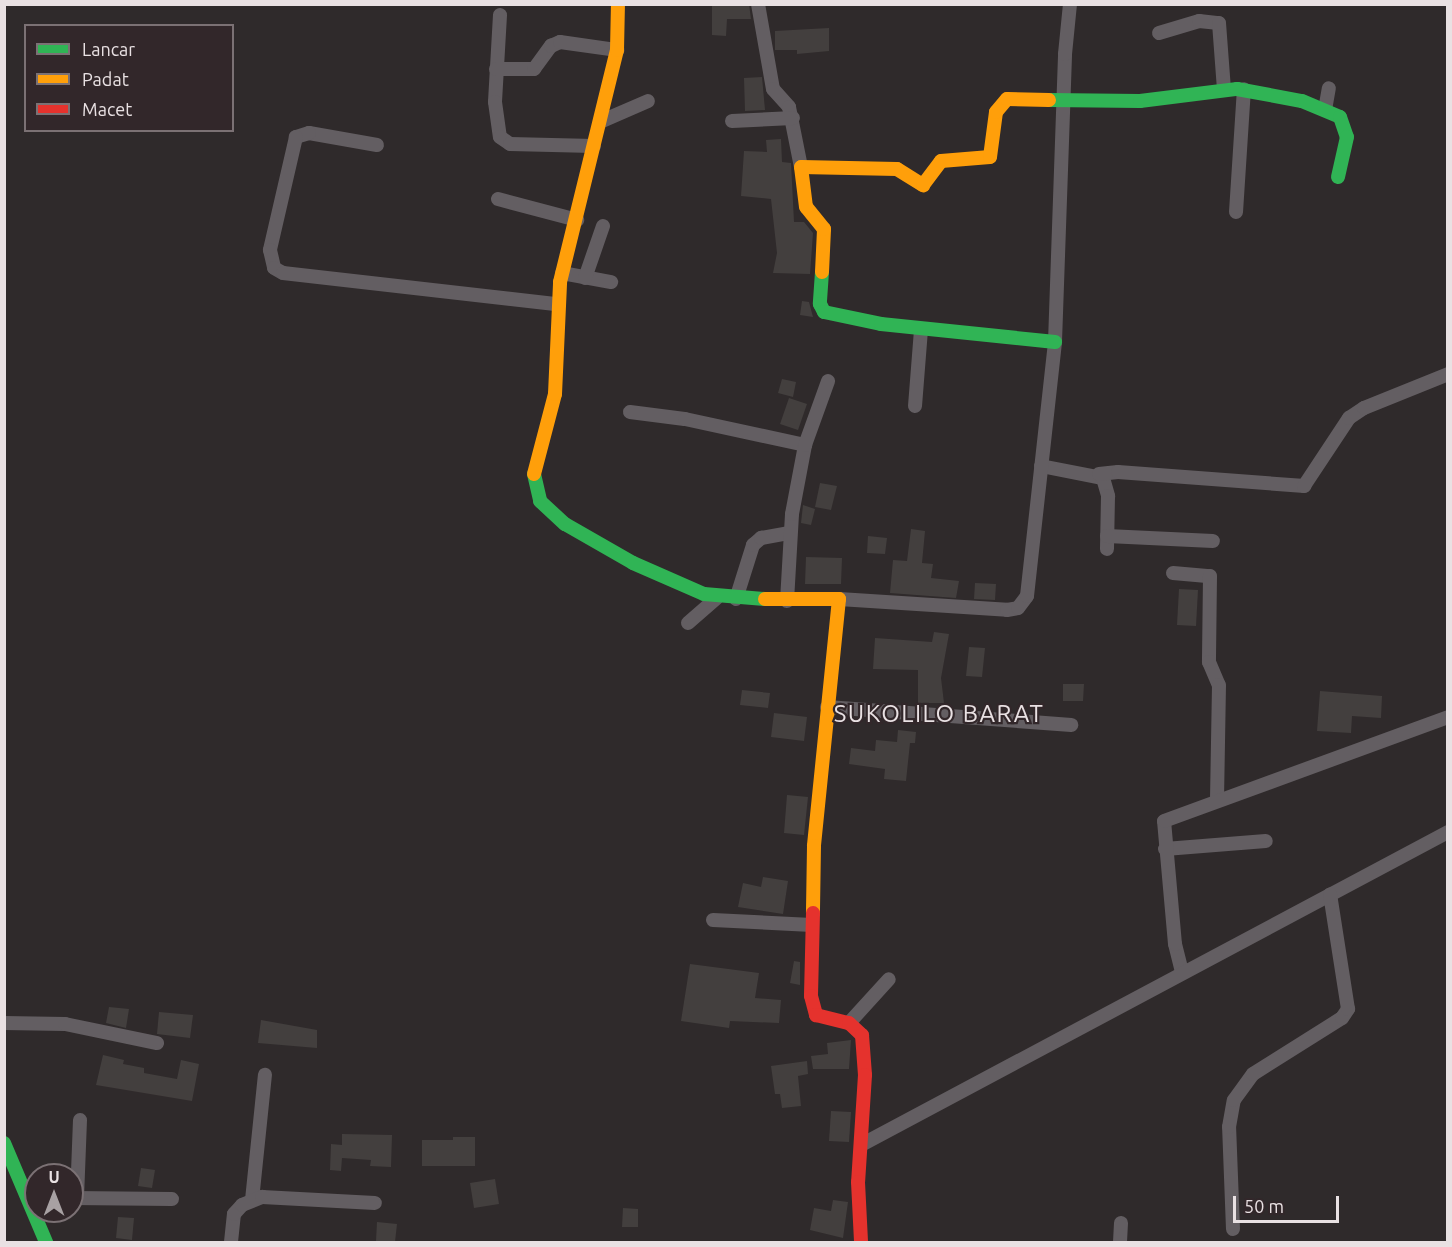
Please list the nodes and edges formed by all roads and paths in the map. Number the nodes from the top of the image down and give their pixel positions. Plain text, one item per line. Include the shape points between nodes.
1 (618, 4) edge
2 (758, 4) edge
3 (1070, 4) edge
4 (500, 15) dead end
5 (1159, 33) dead end
6 (617, 50) junction
7 (496, 69) junction
8 (1329, 88) dead end
9 (1224, 89) junction
10 (1244, 89) junction
11 (648, 101) dead end
12 (1065, 101) junction
13 (1325, 110) junction
14 (793, 118) junction
15 (602, 121) junction
16 (732, 121) dead end
17 (377, 145) dead end
18 (594, 146) junction
19 (801, 167) junction
20 (1338, 177) dead end
21 (498, 199) dead end
22 (1236, 212) dead end
23 (577, 220) junction
24 (603, 226) dead end
25 (562, 273) junction
26 (585, 278) junction
27 (611, 282) dead end
28 (557, 304) junction
29 (921, 329) junction
30 (1055, 342) junction
31 (1448, 374) edge
32 (828, 381) dead end
33 (915, 406) dead end
34 (630, 412) dead end
35 (806, 445) junction
36 (1041, 466) junction
37 (1098, 474) junction
38 (790, 533) junction
39 (1213, 542) dead end
40 (1173, 573) dead end
41 (717, 598) junction
42 (839, 599) junction
43 (736, 600) junction
44 (787, 601) junction
45 (688, 623) dead end
46 (827, 707) junction
47 (1448, 717) edge
48 (1071, 725) dead end
49 (1217, 799) junction
50 (1448, 832) edge
51 (1266, 842) dead end
52 (1165, 849) junction
53 (1330, 894) junction
54 (713, 920) dead end
55 (812, 925) junction
56 (1182, 972) junction
57 (890, 979) dead end
58 (4, 1023) edge
59 (849, 1023) junction
60 (157, 1043) dead end
61 (265, 1075) dead end
62 (80, 1120) dead end
63 (4, 1143) edge
64 (861, 1145) junction
65 (77, 1163) edge
66 (24, 1183) edge
67 (84, 1198) edge
68 (172, 1199) dead end
69 (252, 1200) junction
70 (375, 1203) dead end
71 (40, 1223) edge
72 (1120, 1223) dead end
73 (1233, 1229) dead end
74 (46, 1242) edge
75 (231, 1242) edge
76 (861, 1242) edge
77 (1120, 1242) edge

1 - 6 street
2 - 14 street via 773,89 787,104
3 - 12 street
4 - 7 street
5 - 9 street via 1199,21 1217,21
6 - 7 street via 560,42 551,46 534,69
6 - 15 street
7 - 18 street via 496,129 503,141
8 - 13 street
9 - 10 street
9 - 12 street via 1140,101
10 - 13 street
10 - 22 street
11 - 15 street
12 - 19 street via 1002,101 996,112 990,157 941,161 923,185 897,169
12 - 30 street
13 - 20 street via 1340,117 1346,129
14 - 16 street
14 - 19 street
15 - 18 street
17 - 28 street via 309,133 296,137 270,250 274,268 283,273
18 - 23 street
19 - 29 street via 806,207 824,230 822,310 840,318
21 - 23 street
23 - 25 street
24 - 26 street
25 - 26 street
25 - 28 street
26 - 27 street
28 - 41 street via 556,384 532,471 535,492 565,524 601,546
29 - 30 street
29 - 33 street
30 - 36 street
31 - 37 street via 1364,408 1349,418 1304,486 1118,472
32 - 35 street
34 - 35 street via 685,419
35 - 38 street
36 - 37 street
36 - 42 street via 1029,584 1027,596 1018,608
37 - 39 street via 1108,496 1107,543
38 - 43 street via 761,538 753,545
38 - 44 street
40 - 49 street via 1210,576 1209,662 1219,685
41 - 43 street
41 - 45 street
42 - 44 street
42 - 46 street
43 - 44 street
46 - 48 street
46 - 55 street
47 - 49 street
49 - 52 street via 1164,820
50 - 53 street
51 - 52 street
52 - 56 street
53 - 56 street
53 - 73 street via 1348,1008 1342,1018 1253,1074 1234,1100 1228,1127
54 - 55 street
55 - 59 street via 814,1012 822,1018
56 - 64 street
57 - 59 street
58 - 60 street via 65,1024
59 - 64 street via 862,1035
61 - 69 street
62 - 65 street
63 - 66 street
64 - 76 street
67 - 68 street
69 - 70 street via 285,1196
69 - 75 street via 234,1214
71 - 74 street
72 - 77 street

